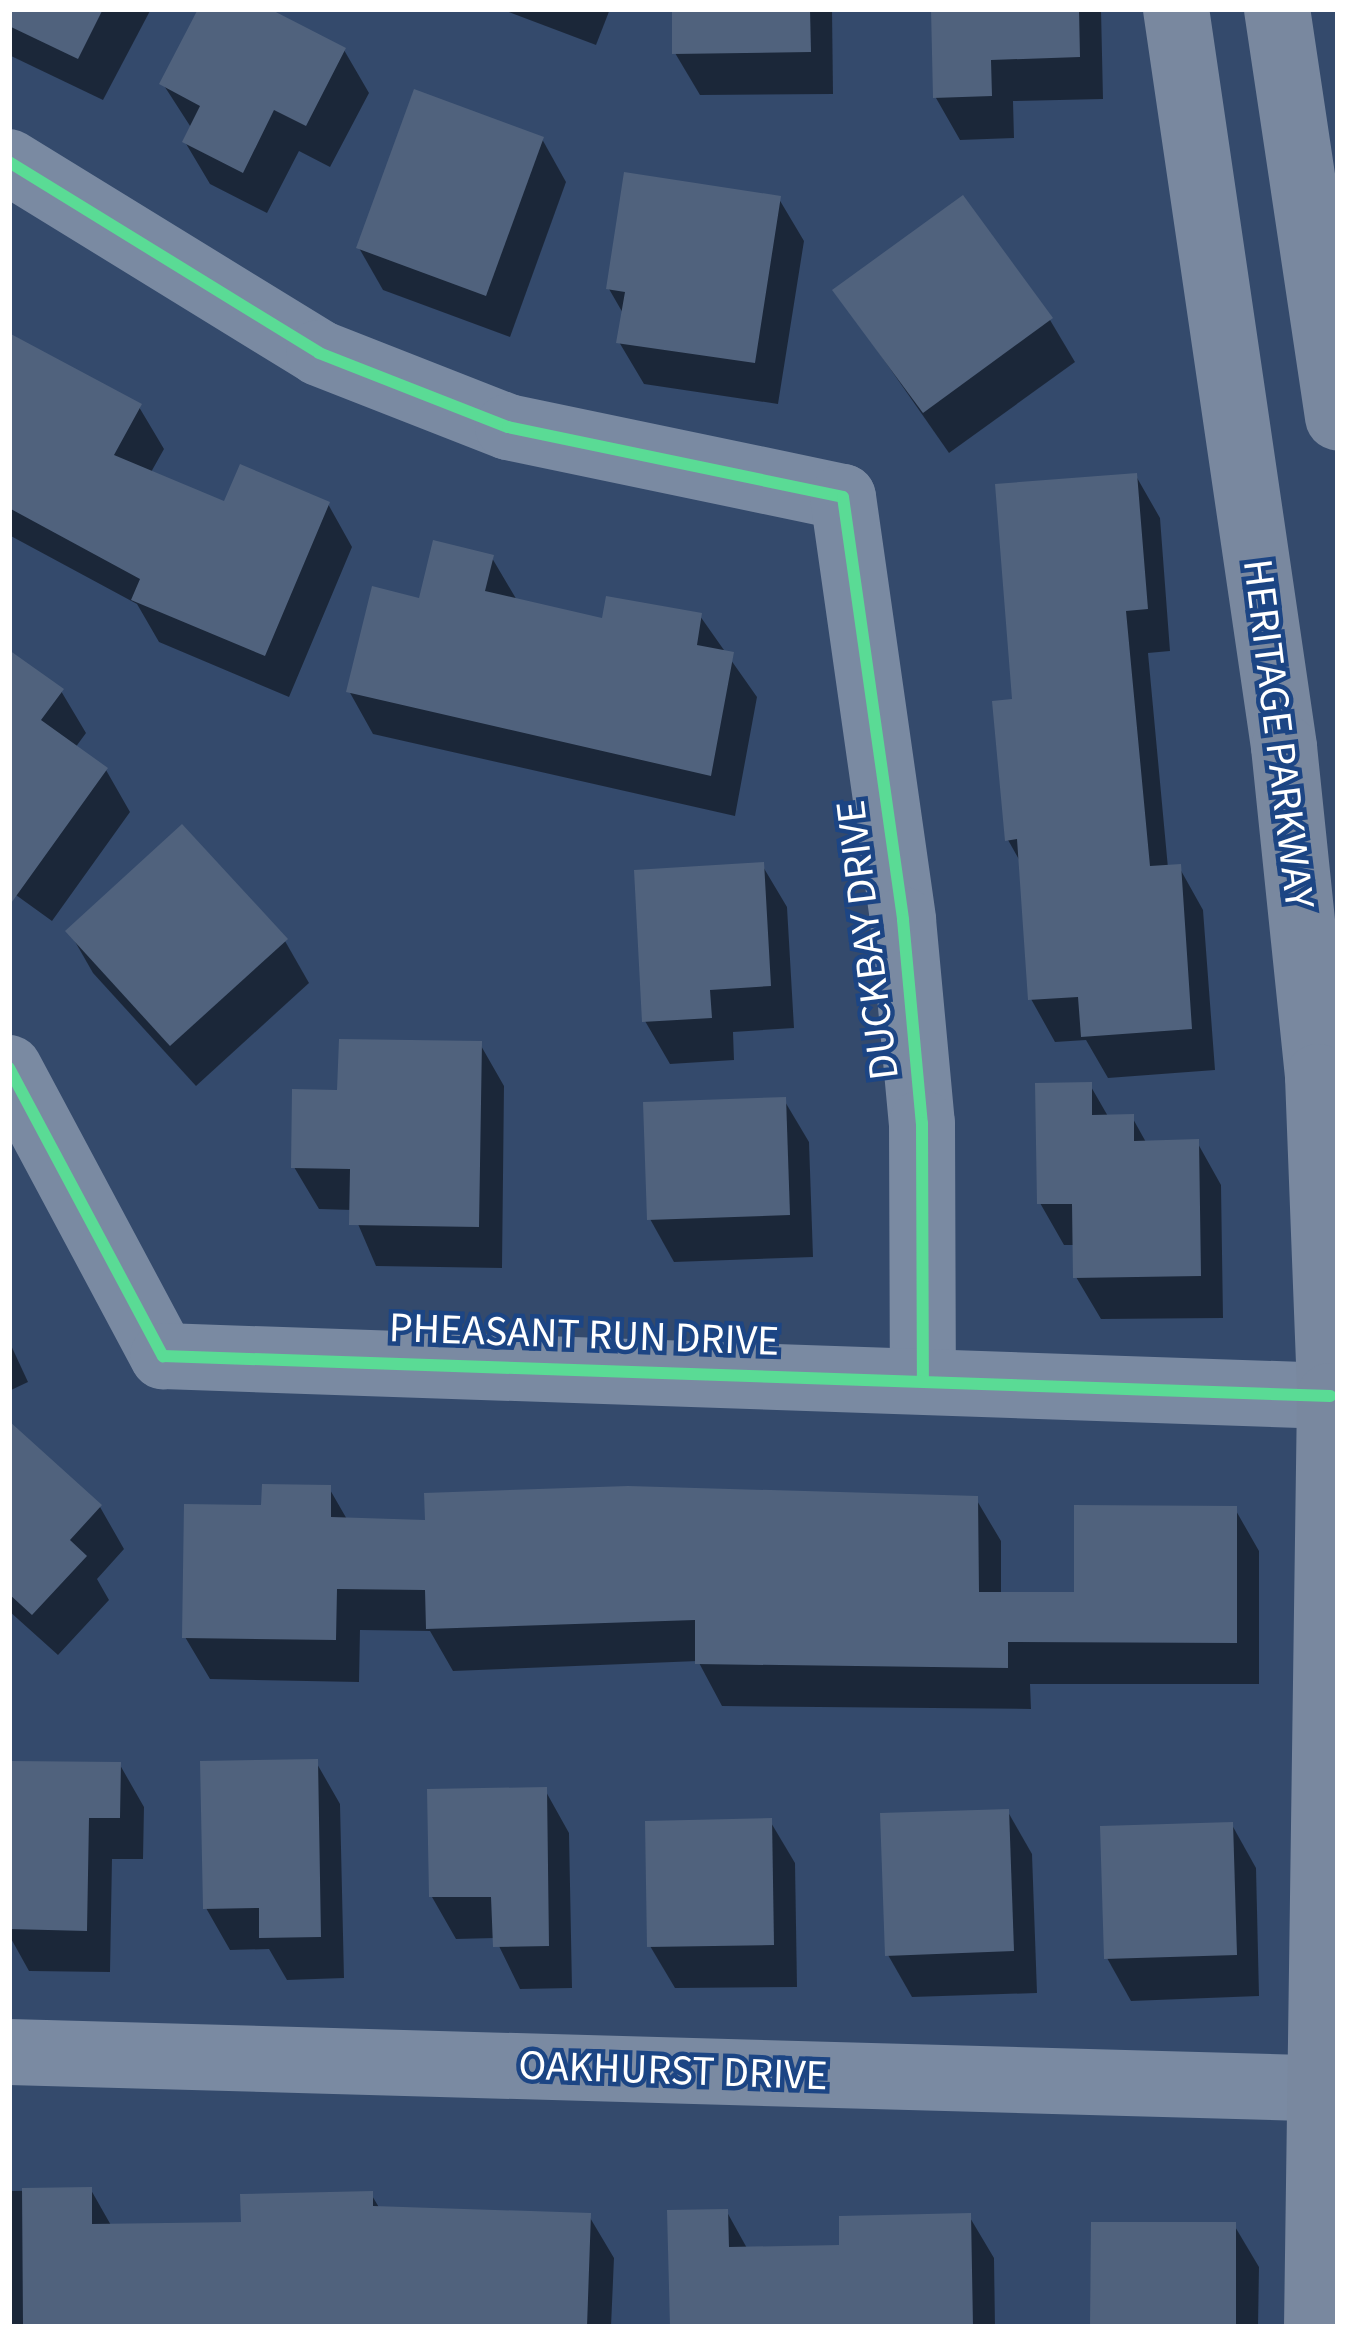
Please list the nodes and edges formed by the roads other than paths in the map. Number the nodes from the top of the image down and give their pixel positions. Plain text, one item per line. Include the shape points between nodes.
1 (1176, 9) edge
2 (1277, 9) edge
3 (9, 162) edge
4 (1338, 418) edge
5 (9, 1068) edge
6 (923, 1378) junction
7 (1330, 1396) junction
8 (9, 2052) edge
9 (1329, 2089) edge
10 (1317, 2327) edge

1 - 7 main road, HERITAGE PARKWAY via 1284,747 1318,1077
2 - 4 main road
3 - 6 street, DUCKBAY DRIVE via 319,353 508,428 843,497 916,1055
5 - 6 street, PHEASANT RUN DRIVE via 163,1356
6 - 7 street, PHEASANT RUN DRIVE
7 - 9 main road, HERITAGE PARKWAY
8 - 9 street, OAKHURST DRIVE
9 - 10 main road, HERITAGE PARKWAY

